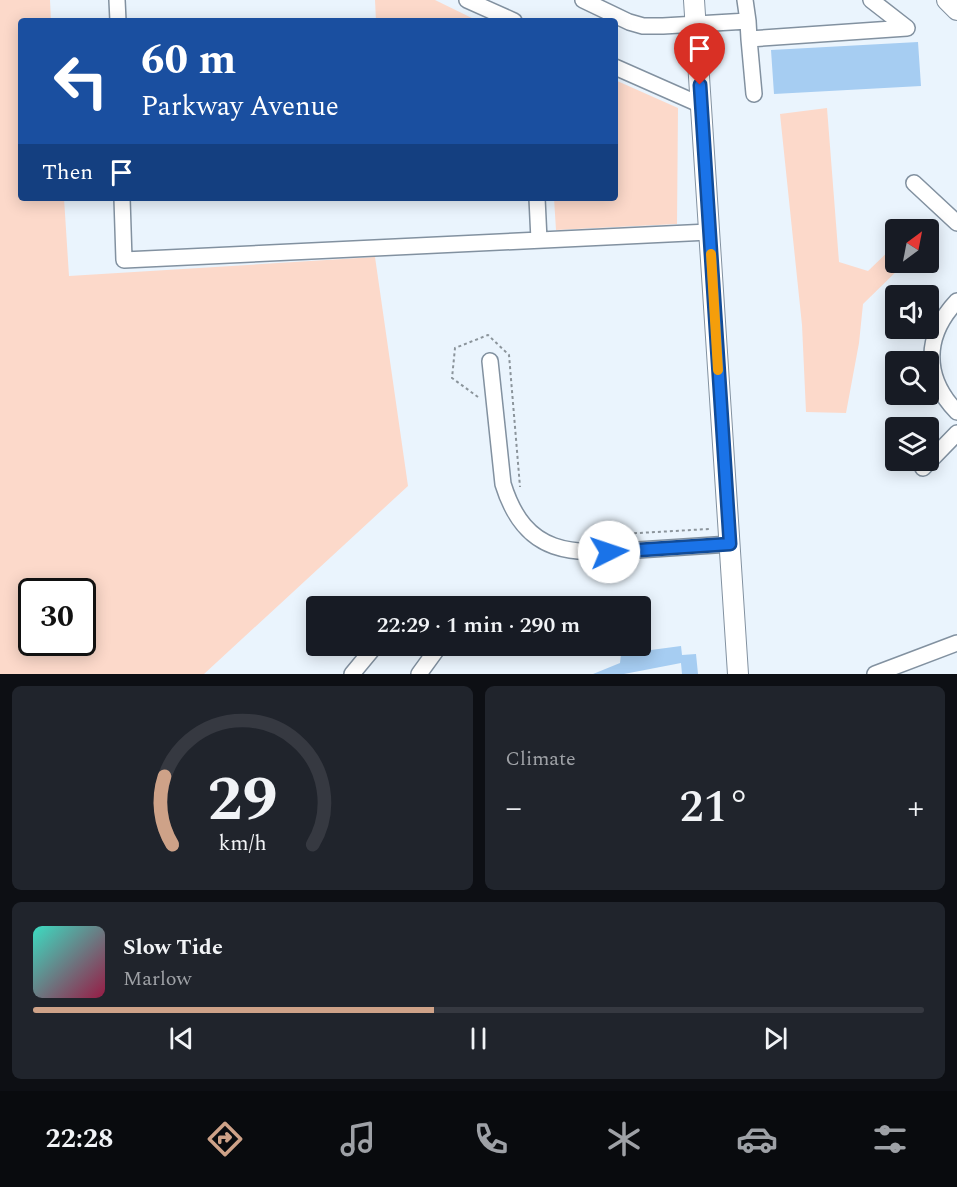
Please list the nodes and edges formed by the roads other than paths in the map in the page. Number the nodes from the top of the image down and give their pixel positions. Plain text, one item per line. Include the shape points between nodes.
1 (117, 0) edge
2 (467, 0) edge
3 (584, 0) edge
4 (694, 0) edge
5 (745, 0) edge
6 (871, 0) edge
7 (947, 0) edge
8 (957, 10) edge
9 (118, 18) edge
10 (507, 18) edge
11 (748, 21) junction
12 (696, 24) junction
13 (749, 39) junction
14 (618, 68) edge
15 (754, 94) dead end
16 (701, 105) junction
17 (914, 183) dead end
18 (122, 201) edge
19 (537, 201) edge
20 (957, 224) edge
21 (710, 232) junction
22 (538, 240) junction
23 (957, 301) edge
24 (490, 362) dead end
25 (957, 412) edge
26 (957, 433) edge
27 (939, 452) edge
28 (730, 544) junction
29 (957, 643) edge
30 (367, 656) edge
31 (432, 656) edge
32 (352, 674) edge
33 (419, 674) edge
34 (738, 674) edge
35 (875, 674) edge

1 - 9 street
2 - 10 street
3 - 12 street via 642,26
4 - 12 main road
5 - 11 street
6 - 13 street via 907,28
7 - 8 main road
11 - 12 street
11 - 13 street
12 - 16 main road
13 - 15 street
14 - 16 street
16 - 21 main road
17 - 20 street
18 - 22 street via 124,260
19 - 22 street
21 - 22 street
21 - 28 main road
23 - 25 street via 938,327 932,359 939,388
24 - 28 street via 502,484 515,515 541,540 557,548 588,554
26 - 27 street
28 - 34 main road
29 - 35 street
30 - 32 street
31 - 33 street

